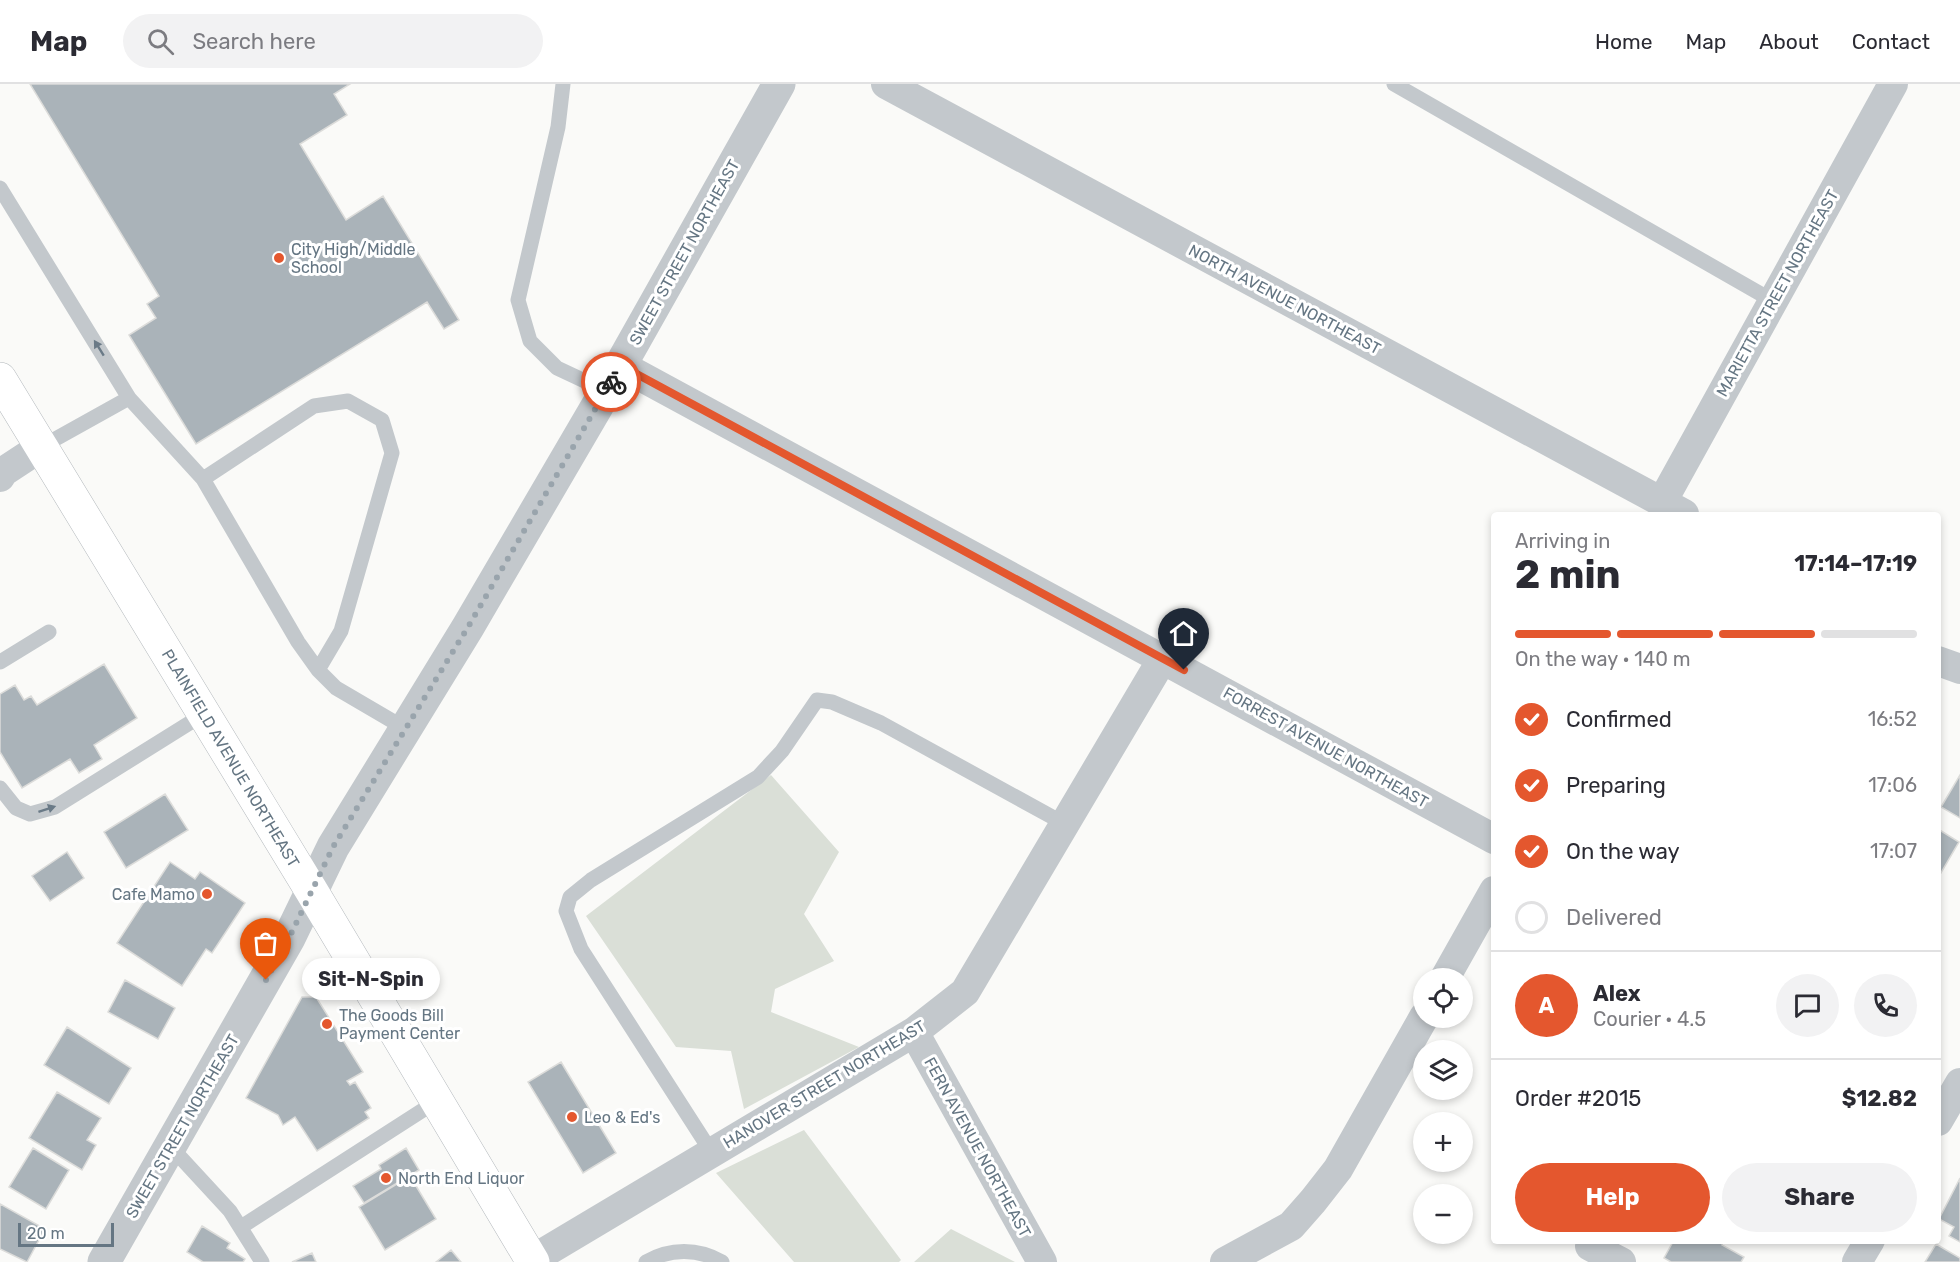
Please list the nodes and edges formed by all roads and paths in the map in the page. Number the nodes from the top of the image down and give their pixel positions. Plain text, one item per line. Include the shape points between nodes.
1 (563, 84) edge
2 (779, 84) edge
3 (886, 84) edge
4 (1394, 84) edge
5 (1893, 84) edge
6 (0, 188) edge
7 (1773, 301) junction
8 (613, 378) junction
9 (0, 379) edge
10 (129, 398) junction
11 (41, 447) junction
12 (0, 477) edge
13 (203, 479) junction
14 (1673, 508) edge
15 (50, 632) dead end
16 (1163, 658) junction
17 (0, 662) edge
18 (1941, 663) edge
19 (1960, 669) edge
20 (318, 670) junction
21 (204, 714) junction
22 (406, 729) junction
23 (0, 788) edge
24 (1065, 824) junction
25 (1491, 837) edge
26 (311, 890) junction
27 (1491, 896) edge
28 (1451, 968) edge
29 (1418, 1028) edge
30 (914, 1032) junction
31 (1960, 1083) edge
32 (437, 1101) junction
33 (1941, 1116) edge
34 (170, 1146) junction
35 (712, 1153) junction
36 (241, 1227) junction
37 (1868, 1244) edge
38 (1588, 1250) edge
39 (533, 1261) edge
40 (104, 1262) edge
41 (262, 1262) edge
42 (646, 1262) edge
43 (722, 1262) edge
44 (1042, 1262) edge
45 (1225, 1262) edge
46 (1621, 1262) edge
47 (1857, 1262) edge

1 - 8 lane via 558,127 518,300 530,341 557,368
2 - 8 street, SWEET STREET NORTHEAST
3 - 14 street, NORTH AVENUE NORTHEAST
4 - 7 lane
5 - 7 street, MARIETTA STREET NORTHEAST
10 -> 6 lane
7 - 14 street, MARIETTA STREET NORTHEAST
8 - 16 street, FORREST AVENUE NORTHEAST
8 - 22 street, SWEET STREET NORTHEAST
9 - 11 main road, PLAINFIELD AVENUE NORTHEAST
10 - 11 lane
10 - 13 lane
11 - 12 street
11 - 21 main road, PLAINFIELD AVENUE NORTHEAST
13 - 20 lane
13 - 20 lane via 314,406 348,401 382,420 392,453 341,631
15 - 17 lane
16 - 24 street, HANOVER STREET NORTHEAST
16 - 25 street, FORREST AVENUE NORTHEAST
18 - 19 street
20 - 22 lane via 336,688
23 -> 21 lane via 16,808 30,814 55,807
21 - 26 main road, PLAINFIELD AVENUE NORTHEAST
22 - 26 street, SWEET STREET NORTHEAST
24 - 30 street, HANOVER STREET NORTHEAST via 965,993
24 - 35 lane via 881,723 832,702 817,700 782,751 758,777 591,880 570,897 566,911 581,949
26 - 32 main road, PLAINFIELD AVENUE NORTHEAST
26 - 34 street, SWEET STREET NORTHEAST via 289,938
27 - 28 street
29 - 45 street via 1338,1169 1313,1201 1291,1226
30 - 35 street, HANOVER STREET NORTHEAST
30 - 44 street, FERN AVENUE NORTHEAST
31 - 33 street
32 - 36 lane
32 - 39 main road, PLAINFIELD AVENUE NORTHEAST
34 - 36 lane
34 - 40 street, SWEET STREET NORTHEAST
35 - 39 street, HANOVER STREET NORTHEAST
36 - 41 lane
37 - 47 street
38 - 46 street
42 - 43 lane via 672,1252 691,1251

